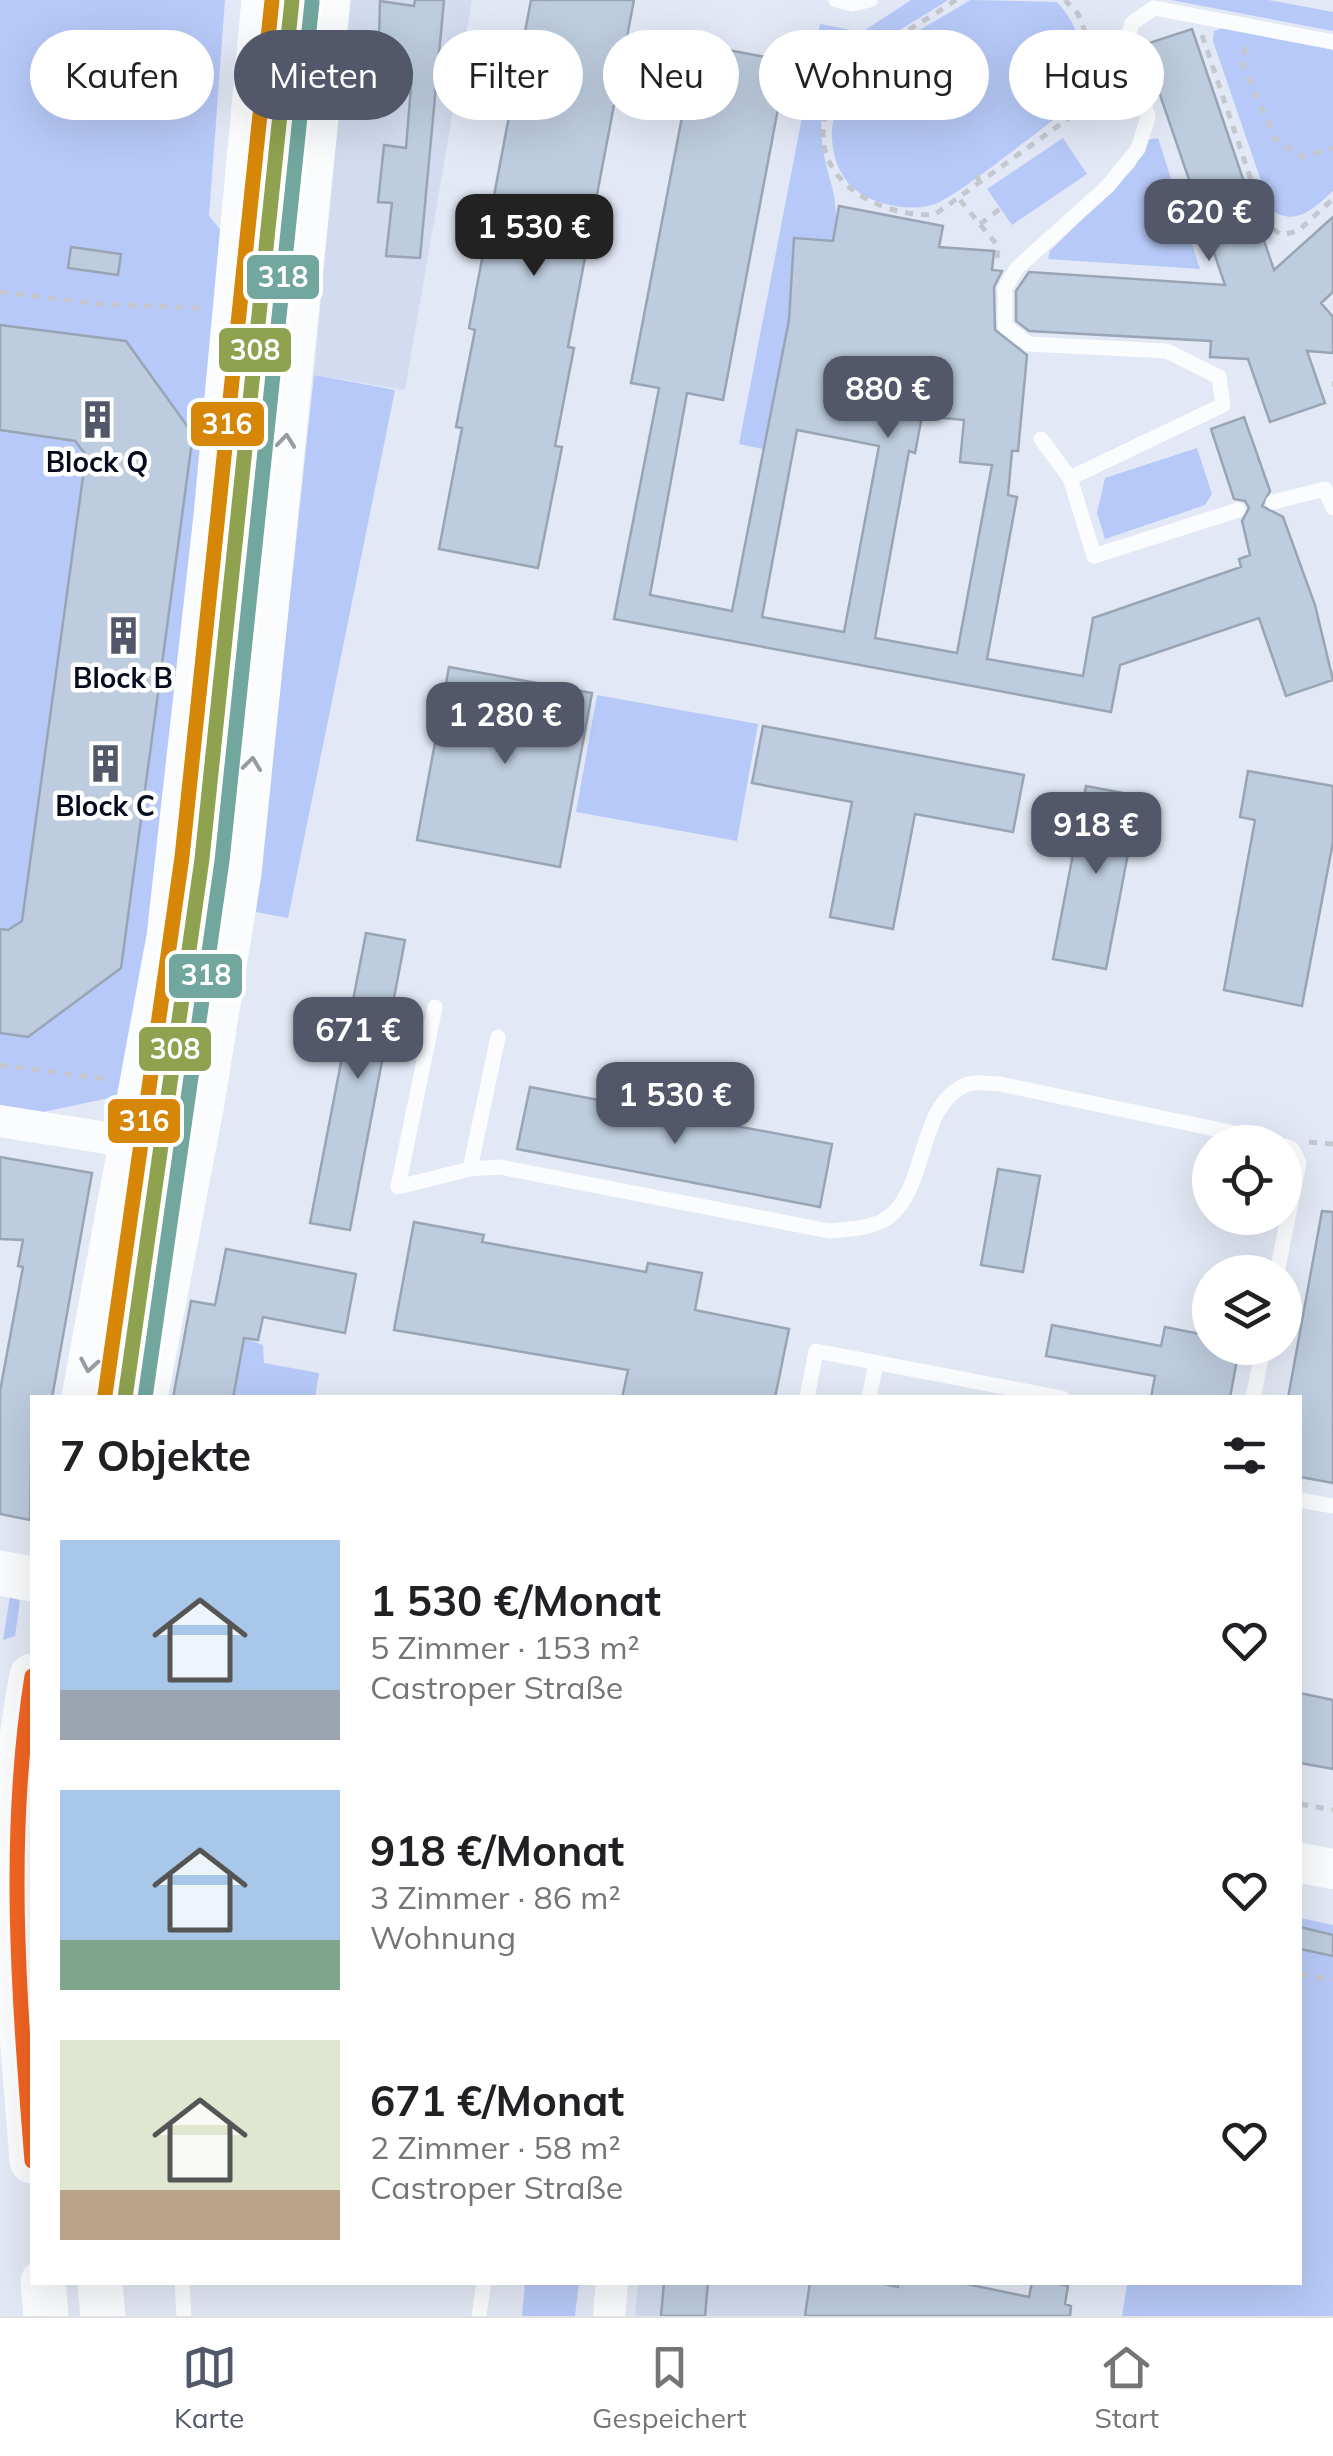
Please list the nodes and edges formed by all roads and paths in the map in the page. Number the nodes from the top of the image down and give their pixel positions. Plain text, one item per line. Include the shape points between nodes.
1 (264, 0) edge
2 (328, 0) edge
3 (836, 0) edge
4 (870, 0) edge
5 (956, 0) edge
6 (1065, 0) edge
7 (1207, 18) junction
8 (1333, 42) edge
9 (1241, 61) dead end
10 (1333, 148) edge
11 (977, 176) dead end
12 (980, 185) junction
13 (1333, 199) edge
14 (960, 200) junction
15 (1000, 208) dead end
16 (980, 224) junction
17 (1005, 288) junction
18 (0, 292) edge
19 (207, 308) dead end
20 (1041, 440) dead end
21 (1070, 478) junction
22 (1273, 502) dead end
23 (1333, 508) edge
24 (1238, 510) dead end
25 (435, 1007) dead end
26 (498, 1037) dead end
27 (0, 1065) edge
28 (130, 1086) junction
29 (202, 1103) junction
30 (0, 1121) edge
31 (1196, 1125) edge
32 (119, 1140) dead end
33 (470, 1169) junction
34 (876, 1362) junction
35 (1260, 1365) edge
36 (84, 1395) edge
37 (146, 1395) edge
38 (808, 1395) edge
39 (870, 1395) edge
40 (1046, 1395) edge
41 (1254, 1395) edge
42 (1302, 1500) edge
43 (1333, 1506) edge
44 (0, 1573) edge
45 (30, 1579) edge
46 (0, 1662) edge
47 (30, 1668) edge
48 (30, 1684) edge
49 (1302, 1804) edge
50 (1333, 1810) edge
51 (1302, 1864) edge
52 (1333, 1870) edge
53 (1302, 1974) edge
54 (1333, 1980) edge
55 (30, 2135) edge
56 (43, 2285) edge
57 (100, 2285) edge
58 (182, 2285) edge
59 (484, 2285) edge
60 (612, 2285) edge
61 (46, 2316) edge
62 (103, 2316) edge
63 (184, 2316) edge
64 (479, 2316) edge
65 (609, 2316) edge

1 - 28 main road via 169,937
29 -> 2 main road via 261,682
3 - 4 lane
5 - 14 path via 845,80 828,108 825,136 832,170 872,205 934,215
6 - 12 path via 1092,49 1082,101 1066,124
7 - 8 lane
7 - 13 path via 1202,37 1266,224 1282,235 1298,231
7 - 17 lane via 1154,8 1132,22 1126,45 1148,117 1138,149 1108,186 1017,268
9 - 10 path via 1286,151 1303,157
11 - 12 path
12 - 14 path
14 - 16 path
15 - 16 path
16 - 17 path via 998,246 997,275
17 - 21 lane via 1005,326 1028,344 1168,351 1219,377 1224,405
18 - 19 path
20 - 21 lane
21 - 24 lane via 1094,556
22 - 23 lane via 1325,488
25 - 33 lane via 398,1187
26 - 33 lane
27 - 28 path
28 - 29 lane
28 -> 36 main road
29 - 37 main road
30 - 32 street
31 - 33 lane via 970,1083 937,1116 909,1194 888,1218 829,1232 500,1167
34 - 38 lane via 816,1351
34 - 39 lane
34 - 40 lane
35 - 41 lane
42 - 43 lane
44 - 45 main road
46 - 47 main road
48 - 55 main road via 12,1804
49 - 50 path
51 - 52 street
53 - 54 path
56 - 61 main road
57 - 62 main road
58 - 63 lane
59 - 64 lane
60 - 65 street

